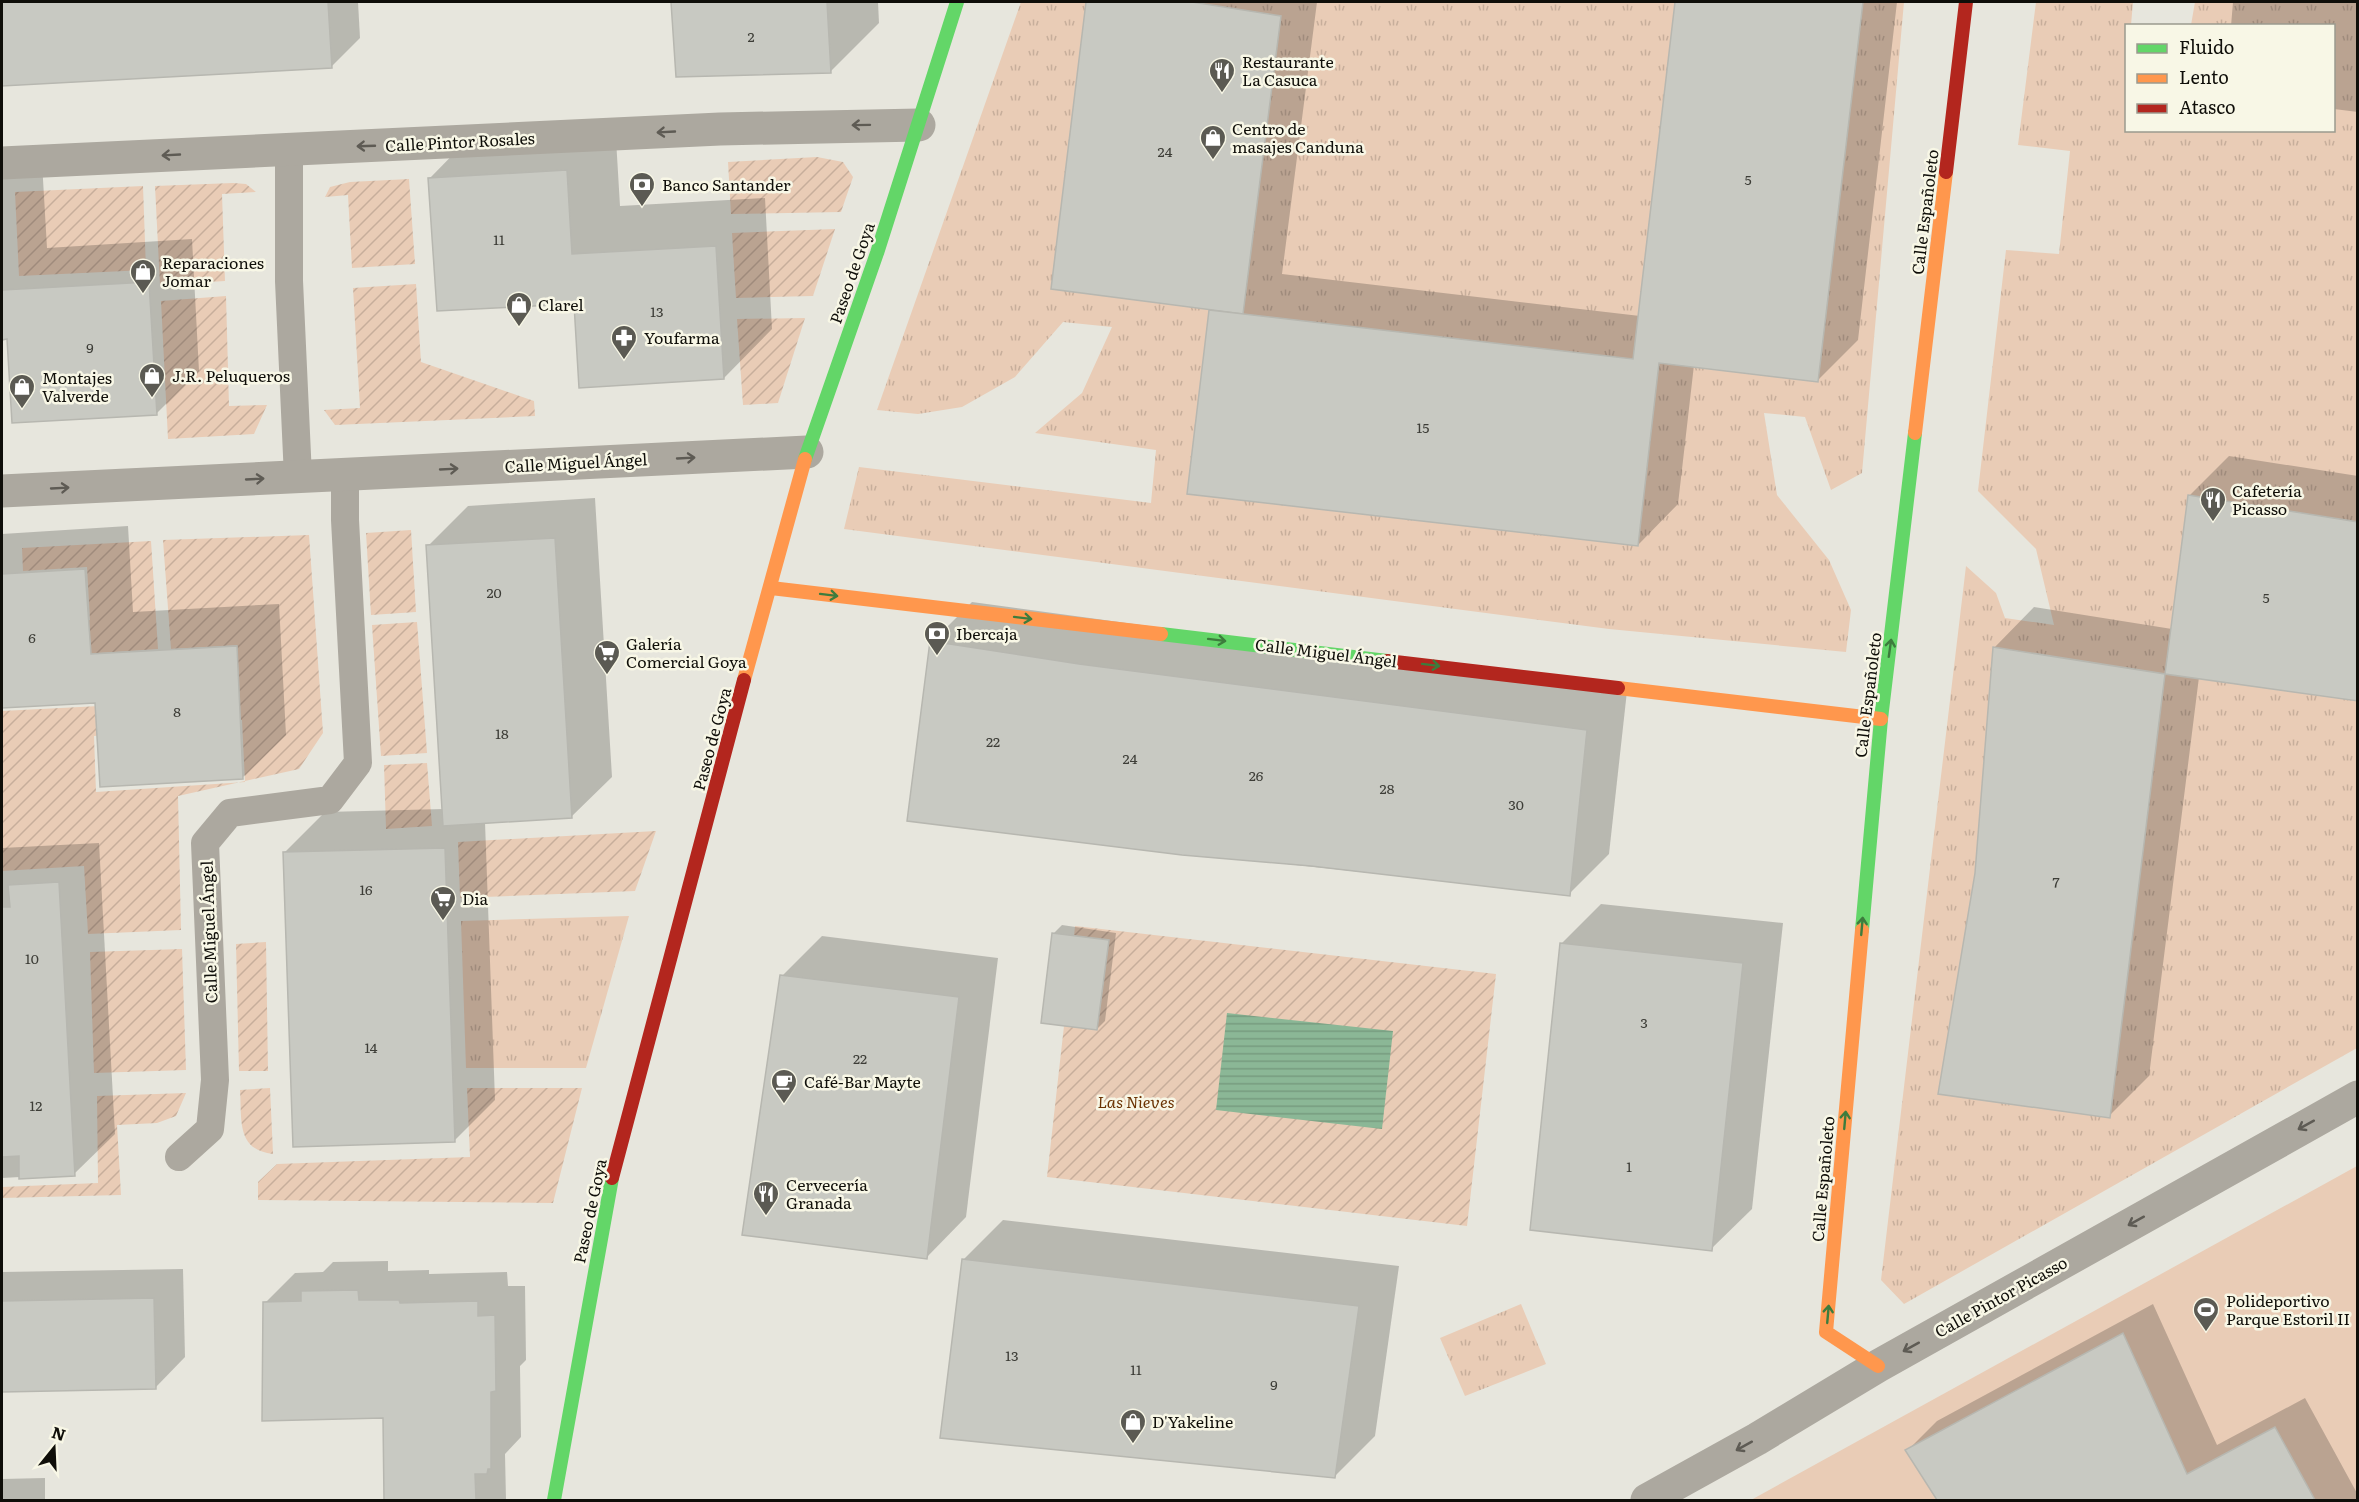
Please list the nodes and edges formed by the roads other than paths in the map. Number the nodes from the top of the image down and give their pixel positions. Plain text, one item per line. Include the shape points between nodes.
1 (957, 2) edge
2 (1966, 2) edge
3 (919, 124) junction
4 (289, 149) junction
5 (2, 163) edge
6 (807, 452) junction
7 (345, 475) junction
8 (298, 477) junction
9 (2, 491) edge
10 (771, 588) junction
11 (1881, 719) junction
12 (2358, 1097) edge
13 (179, 1157) dead end
14 (1878, 1366) junction
15 (560, 1500) edge
16 (1647, 1500) edge

1 - 3 street, Paseo de Goya
11 -> 2 street, Calle Españoleto
3 -> 4 street, Calle Pintor Rosales
3 - 6 street, Paseo de Goya
4 -> 5 street, Calle Pintor Rosales
4 - 8 lane via 289,281
7 -> 6 street, Calle Miguel Ángel
6 - 10 street, Paseo de Goya
7 - 8 street, Calle Miguel Ángel
7 - 13 lane, Calle Miguel Ángel via 358,763 330,800 230,813 205,843 215,1080 210,1129
9 -> 8 street, Calle Miguel Ángel
10 -> 11 street, Calle Miguel Ángel
10 - 15 street, Paseo de Goya via 607,1199
14 -> 11 street, Calle Españoleto via 1826,1332
12 -> 14 street, Calle Pintor Picasso
14 -> 16 street, Calle Pintor Picasso

